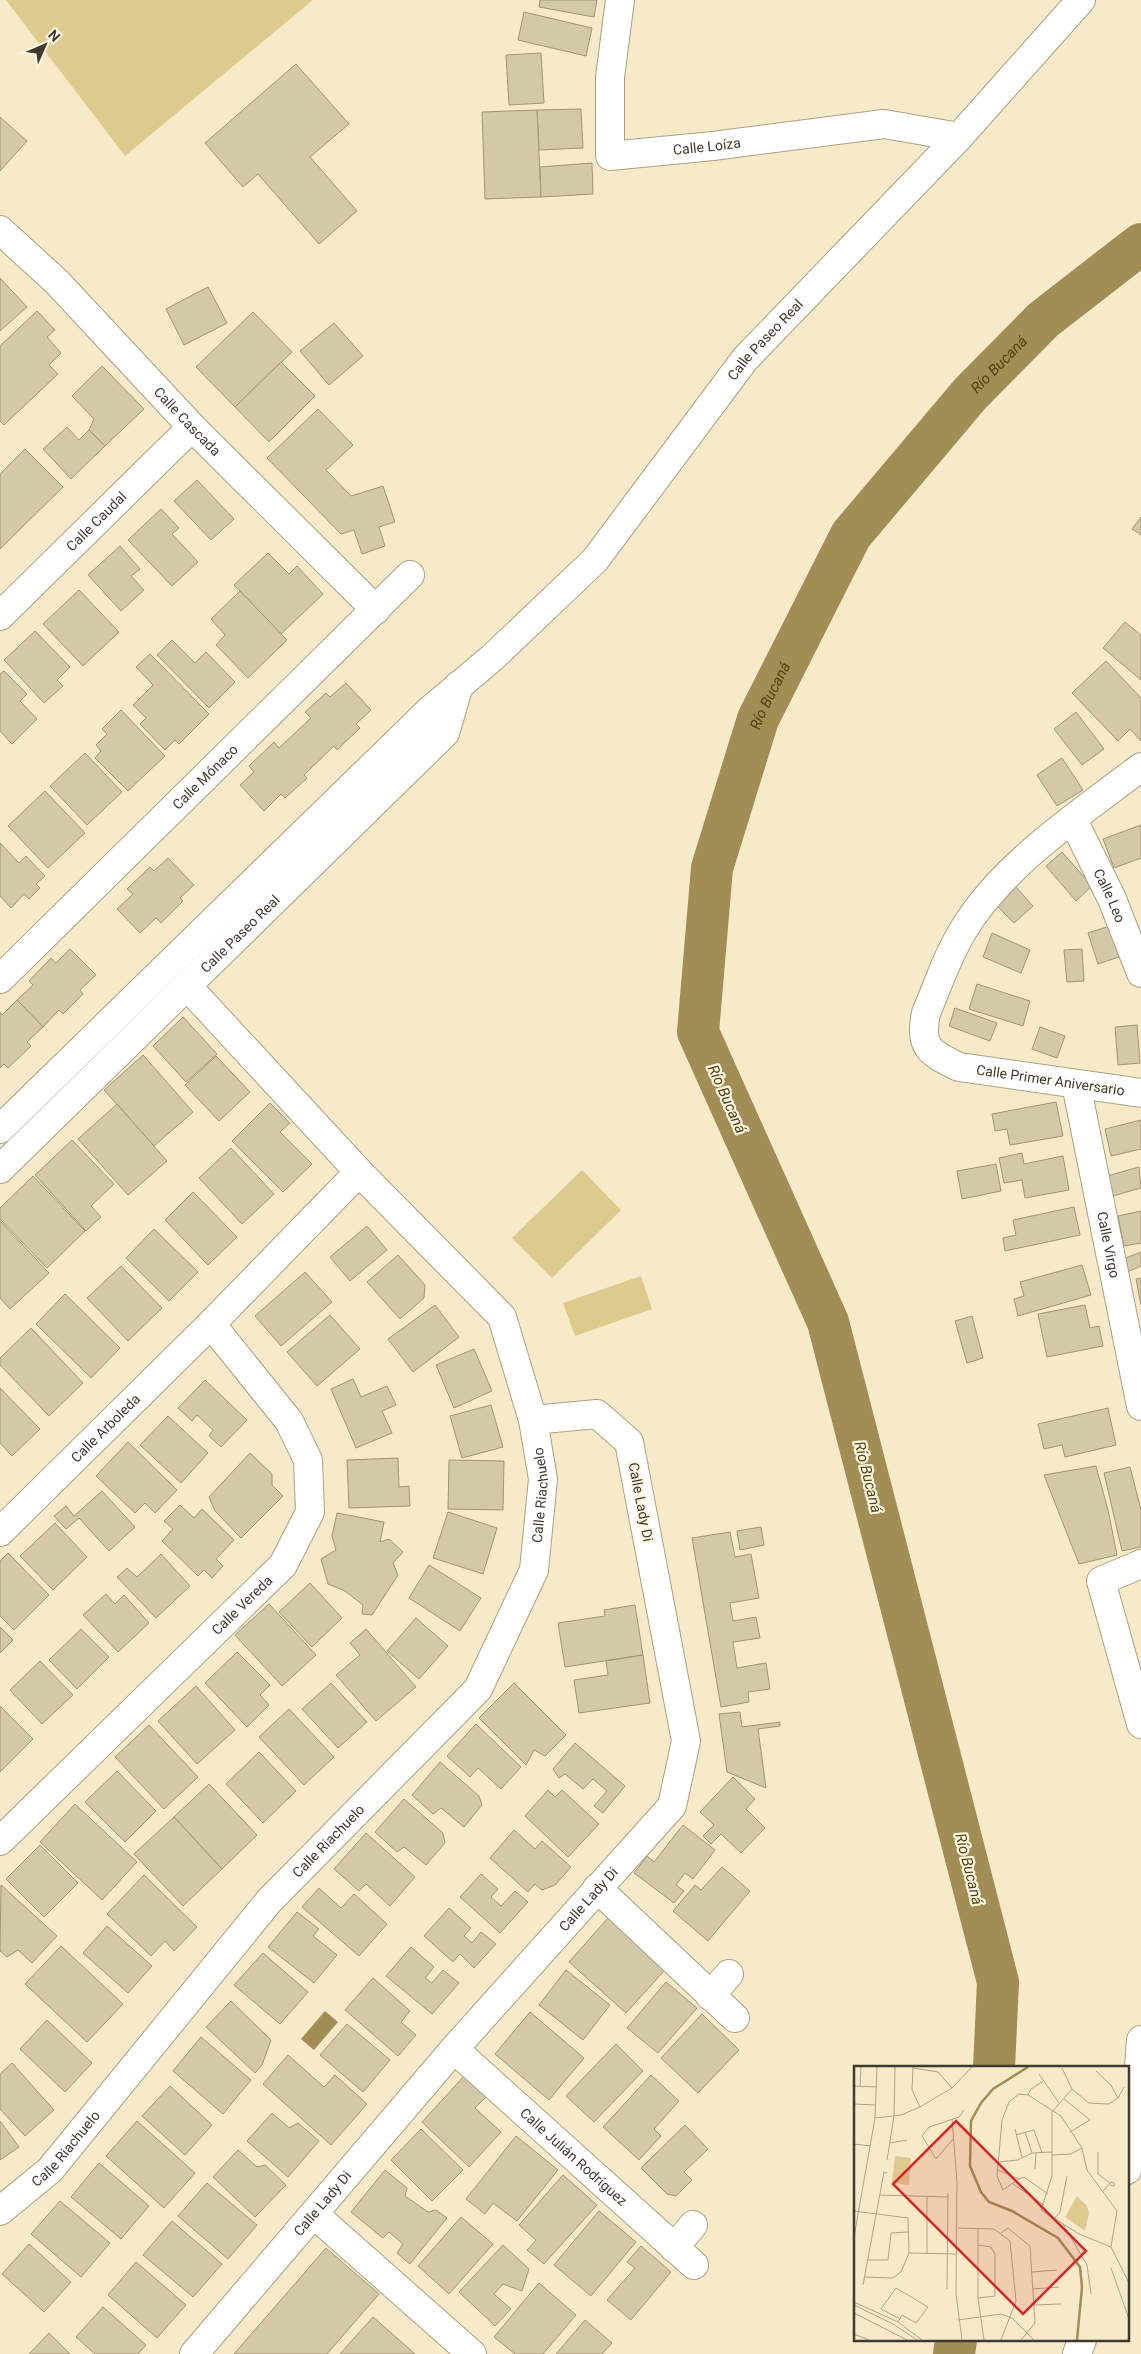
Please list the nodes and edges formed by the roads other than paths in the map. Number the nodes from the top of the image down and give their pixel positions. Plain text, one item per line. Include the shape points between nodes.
1 (620, 0) edge
2 (1081, 0) edge
3 (959, 138) junction
4 (0, 230) edge
5 (192, 427) junction
6 (410, 575) dead end
7 (376, 610) junction
8 (0, 616) edge
9 (460, 685) junction
10 (1141, 767) edge
11 (1073, 820) junction
12 (1141, 973) edge
13 (0, 979) edge
14 (187, 986) junction
15 (1076, 1084) junction
16 (1141, 1092) edge
17 (0, 1130) edge
18 (0, 1169) edge
19 (359, 1172) junction
20 (211, 1324) junction
21 (1141, 1406) edge
22 (534, 1420) junction
23 (0, 1532) edge
24 (1141, 1564) edge
25 (1141, 1724) edge
26 (0, 1841) edge
27 (597, 1888) junction
28 (729, 1974) dead end
29 (710, 1996) junction
30 (735, 2018) dead end
31 (1141, 2040) edge
32 (454, 2050) junction
33 (1128, 2165) edge
34 (0, 2211) edge
35 (315, 2215) junction
36 (693, 2225) dead end
37 (1081, 2342) edge
38 (194, 2354) edge
39 (472, 2354) edge
40 (1077, 2354) edge

1 - 3 street, Calle Loíza via 610,77 610,156 884,124
2 - 3 street, Calle Paseo Real
3 - 9 street, Calle Paseo Real via 745,359 595,560
4 - 5 street, Calle Cascada via 57,282
5 - 7 street, Calle Cascada
5 - 8 street, Calle Caudal
6 - 7 street, Calle Mónaco
7 - 13 street, Calle Mónaco
9 - 14 street, Calle Paseo Real via 446,733
9 - 17 street, Calle Paseo Real via 414,725
10 - 11 street, Calle Primer Aniversario
11 - 12 street, Calle Leo via 1112,899
11 - 15 street, Calle Primer Aniversario via 1007,874 963,929 926,1013 924,1026 932,1054 959,1067
14 - 18 street, Calle Paseo Real
14 - 19 street, Calle Riachuelo
15 - 16 street, Calle Primer Aniversario
15 - 21 street, Calle Virgo
19 - 20 street, Calle Arboleda
19 - 22 street, Calle Riachuelo via 502,1317
20 - 23 street, Calle Arboleda
20 - 26 street, Calle Vereda via 289,1421 308,1460 310,1512 283,1565
22 - 27 street, Calle Lady Di via 597,1414 629,1442 686,1740 672,1806
22 - 34 street, Calle Riachuelo via 544,1479 534,1570 478,1689 269,1900 50,2170
24 - 25 street via 1101,1580
27 - 29 street
27 - 32 street, Calle Lady Di
28 - 29 street
29 - 30 street
31 - 33 street via 1134,2134
32 - 35 street, Calle Lady Di
32 - 36 street, Calle Julián Rodríguez via 684,2256
35 - 38 street, Calle Lady Di
35 - 39 street
37 - 40 street

